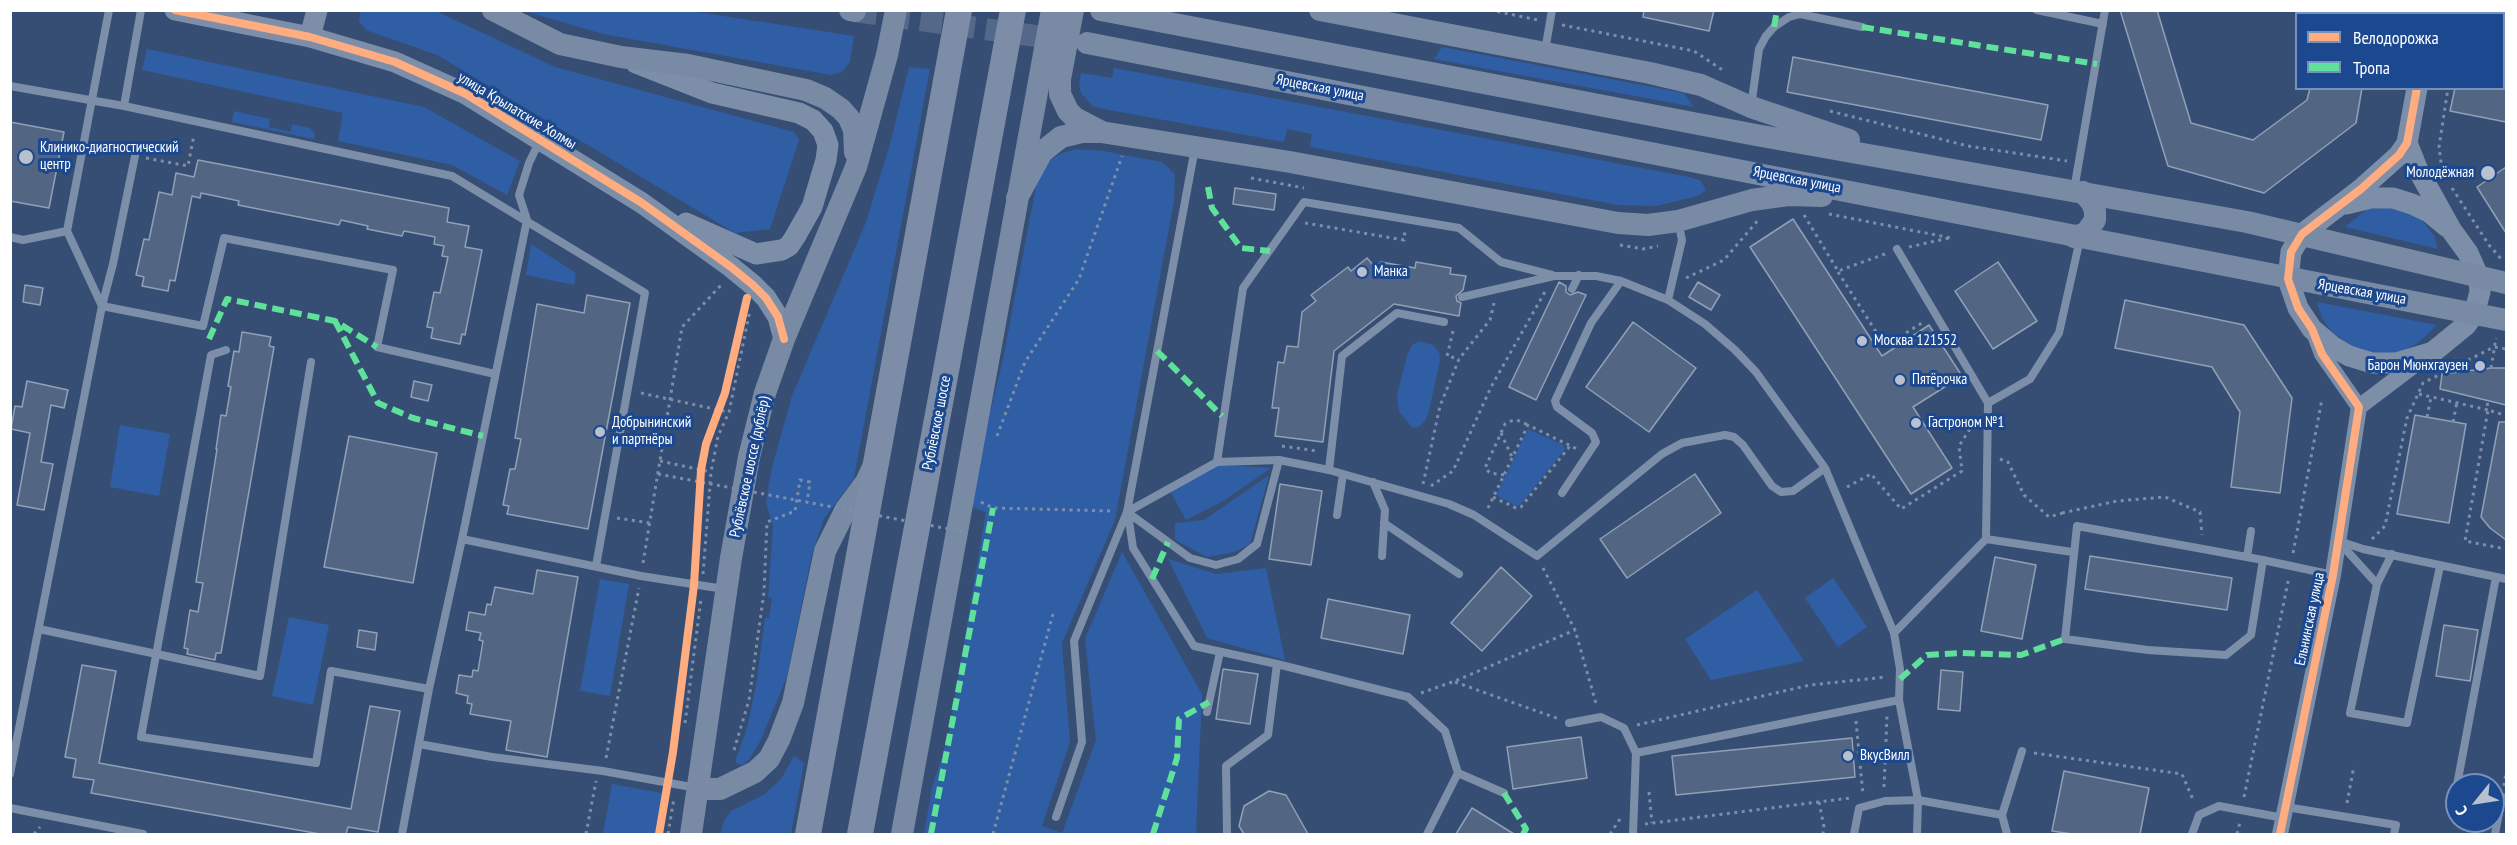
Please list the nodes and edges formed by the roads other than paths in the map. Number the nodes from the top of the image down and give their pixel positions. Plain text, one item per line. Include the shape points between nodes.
1 (109, 10) edge
2 (141, 10) edge
3 (175, 10) edge
4 (317, 10) edge
5 (493, 10) edge
6 (850, 10) edge
7 (896, 10) edge
8 (959, 10) edge
9 (1012, 10) edge
10 (1052, 10) edge
11 (1073, 10) edge
12 (1101, 10) edge
13 (1320, 10) edge
14 (1552, 10) edge
15 (2037, 10) edge
16 (2105, 10) edge
17 (855, 11) edge
18 (232, 16) edge
19 (2103, 24) junction
20 (1862, 27) dead end
21 (310, 37) junction
22 (1087, 44) tunnel mouth
23 (1545, 51) junction
24 (621, 57) junction
25 (10, 86) edge
26 (2418, 90) edge
27 (92, 99) junction
28 (124, 106) junction
29 (1751, 107) junction
30 (1101, 132) junction
31 (540, 140) junction
32 (2407, 143) junction
33 (1195, 147) junction
34 (135, 156) road end
35 (1918, 163) junction
36 (856, 167) junction
37 (2078, 191) junction
38 (1883, 197) junction
39 (1017, 198) junction
40 (642, 203) junction
41 (2337, 207) junction
42 (527, 220) junction
43 (1678, 221) junction
44 (67, 231) junction
45 (2452, 231) junction
46 (2302, 234) junction
47 (10, 237) edge
48 (2077, 237) junction
49 (1897, 249) road end
50 (1579, 275) junction
51 (1554, 276) junction
52 (2479, 278) junction
53 (2288, 279) junction
54 (1622, 281) junction
55 (2506, 283) edge
56 (1572, 289) dead end
57 (1462, 297) dead end
58 (1668, 300) junction
59 (102, 306) junction
60 (2474, 314) junction
61 (1444, 322) road end
62 (2501, 328) edge
63 (2313, 329) junction
64 (784, 339) junction
65 (226, 350) dead end
66 (2433, 352) junction
67 (311, 362) dead end
68 (495, 374) junction
69 (1988, 403) junction
70 (2359, 406) junction
71 (880, 449) junction
72 (1279, 460) junction
73 (1217, 462) junction
74 (1825, 468) junction
75 (1329, 470) junction
76 (1343, 474) junction
77 (1373, 482) junction
78 (1562, 493) dead end
79 (1127, 512) junction
80 (1337, 516) dead end
81 (1384, 523) junction
82 (2251, 531) dead end
83 (462, 539) junction
84 (1986, 539) junction
85 (2339, 541) junction
86 (2072, 552) junction
87 (2392, 554) junction
88 (1382, 556) dead end
89 (2247, 557) junction
90 (2263, 560) junction
91 (596, 566) junction
92 (2440, 566) junction
93 (1459, 574) dead end
94 (2333, 575) junction
95 (2496, 577) junction
96 (2506, 579) edge
97 (2377, 584) junction
98 (726, 589) junction
99 (39, 629) junction
100 (1894, 633) junction
101 (1220, 652) junction
102 (155, 653) junction
103 (1277, 664) junction
104 (429, 689) junction
105 (1899, 700) junction
106 (1207, 712) dead end
107 (1569, 723) road end
108 (419, 744) junction
109 (2022, 751) road end
110 (1636, 753) junction
111 (1458, 773) junction
112 (2459, 773) edge
113 (10, 774) edge
114 (698, 789) junction
115 (1504, 793) dead end
116 (1918, 800) junction
117 (10, 808) edge
118 (2002, 815) junction
119 (1056, 817) dead end
120 (2283, 820) edge
121 (1633, 830) edge
122 (143, 834) edge
123 (402, 834) edge
124 (691, 834) edge
125 (808, 834) edge
126 (860, 834) edge
127 (902, 834) edge
128 (1227, 834) edge
129 (1426, 834) edge
130 (1854, 834) edge
131 (1917, 834) edge
132 (2007, 834) edge
133 (2192, 834) edge
134 (2394, 834) edge

1 - 27 lane
2 - 28 lane
3 - 18 street, улица Крылатские Холмы
4 - 21 street
5 - 24 main road via 560,44
6 - 17 main road
7 - 36 main road, Рублёвское шоссе (дублёр)
8 - 71 main road
9 - 126 main road, Рублёвское шоссе
10 - 39 main road
11 - 30 main road via 1060,94 1075,118
12 - 35 main road
13 - 23 main road
14 - 23 lane
15 - 19 lane
16 - 19 lane
18 - 21 street, улица Крылатские Холмы
19 - 37 lane
20 - 29 lane via 1800,14 1774,27 1760,49
21 - 31 street, улица Крылатские Холмы via 432,77
22 - 38 main road, Ярцевская улица
23 - 29 main road via 1701,85
24 - 36 main road via 688,65 806,90 825,98 849,118 854,130
24 - 40 street via 712,93 799,113 823,131 828,145 812,207 795,237 782,250 756,254
25 - 27 lane
26 - 32 street
27 - 28 lane
27 - 44 lane
28 - 42 lane via 452,176
29 - 35 main road
30 - 33 main road
30 - 39 main road via 1065,135 1056,140 1042,152
31 - 40 street, улица Крылатские Холмы
31 - 42 lane via 519,195
32 - 41 street via 2387,168
32 - 45 street
33 - 43 main road via 1618,223
33 - 79 lane
34 - 59 lane
35 - 37 main road
36 - 64 main road, Рублёвское шоссе (дублёр)
37 - 46 main road
37 - 48 main road via 2092,203 2095,219 2086,233
38 - 43 main road via 1788,195 1752,200
38 - 48 main road, Ярцевская улица
39 - 127 main road
40 - 64 street, улица Крылатские Холмы via 753,285 778,317
41 - 45 street via 2354,200 2393,198 2429,212
41 - 46 street
42 - 68 lane
42 - 91 lane via 645,293
43 - 58 lane via 1682,240
44 - 47 lane via 23,240
44 - 59 lane
45 - 52 street
46 - 52 main road
46 - 53 street via 2291,252
48 - 53 main road, Ярцевская улица
48 - 69 lane via 2059,333 2030,379
49 - 69 lane
50 - 51 lane
50 - 54 lane
50 - 56 lane
51 - 57 lane
51 - 73 lane via 1501,262 1459,228 1304,202 1243,288
52 - 55 main road
52 - 60 street
53 - 60 main road, Ярцевская улица
53 - 63 street via 2298,308
54 - 58 lane
54 - 78 lane via 1594,318 1555,401 1559,409 1594,436 1596,446
58 - 74 lane via 1704,324 1756,372
59 - 68 lane via 202,326 224,238 393,270 377,347
59 - 99 lane
60 - 62 main road, Ярцевская улица
60 - 66 street
61 - 75 lane via 1396,314 1342,356
63 - 66 street via 2349,356 2372,363 2396,363
63 - 70 street via 2322,354
64 - 98 main road, Рублёвское шоссе (дублёр) via 749,458
65 - 102 lane via 211,355
66 - 70 street
67 - 102 lane via 260,676
68 - 83 lane
69 - 84 lane
70 - 85 street, Ельнинская улица
71 - 114 main road via 866,482 846,509 825,551 793,703 780,740 769,759 755,772 720,789
71 - 125 main road
72 - 73 lane
72 - 75 lane
72 - 79 lane via 1257,544 1238,560 1216,565 1190,558
73 - 79 lane
74 - 77 lane via 1793,491 1781,492 1734,437 1725,435 1682,443 1662,454 1537,556 1474,515 1420,494
74 - 100 lane
75 - 76 lane
76 - 77 lane
76 - 80 lane
77 - 81 lane via 1385,510
79 - 101 lane via 1133,548 1194,646
79 - 119 lane via 1074,641 1082,742
81 - 88 lane
81 - 93 lane
82 - 89 lane
83 - 91 lane
83 - 104 lane
84 - 86 lane
84 - 100 lane
85 - 87 lane
85 - 94 street, Ельнинская улица
85 - 97 lane
86 - 89 lane via 2077,526
86 - 90 lane via 2065,639 2226,655 2251,635
87 - 92 lane
87 - 97 lane
89 - 90 lane
90 - 94 lane
91 - 98 lane
92 - 95 lane
92 - 97 lane via 2407,723 2350,713
94 - 120 street, Ельнинская улица
95 - 96 lane
95 - 112 lane
98 - 114 main road, Рублёвское шоссе (дублёр)
99 - 102 lane
99 - 113 lane
100 - 105 lane via 1900,669
101 - 103 lane
101 - 106 lane
102 - 104 lane via 141,737 316,763 331,671
103 - 111 lane via 1408,697 1445,731
103 - 128 lane via 1268,735 1226,766
104 - 108 lane
105 - 110 lane
105 - 116 lane
107 - 110 lane via 1600,717 1624,728
108 - 114 lane
108 - 123 lane
109 - 118 lane
110 - 121 lane
111 - 115 lane
111 - 129 lane
114 - 124 main road, Рублёвское шоссе (дублёр)
116 - 118 lane
116 - 130 lane via 1884,798 1859,808
116 - 131 lane
117 - 122 lane
118 - 132 lane
120 - 133 lane via 2219,806 2199,815
120 - 134 lane via 2344,817 2396,825

